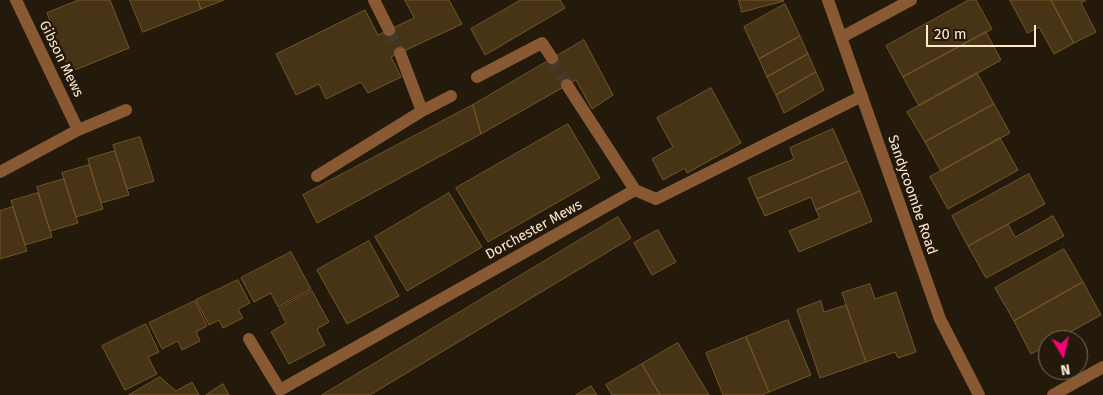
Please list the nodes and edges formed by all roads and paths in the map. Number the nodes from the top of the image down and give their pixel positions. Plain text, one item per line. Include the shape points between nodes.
1 (16, 0) edge
2 (374, 0) edge
3 (828, 0) edge
4 (911, 0) edge
5 (389, 30) tunnel mouth
6 (842, 37) junction
7 (400, 53) tunnel mouth
8 (552, 58) tunnel mouth
9 (477, 77) dead end
10 (567, 85) tunnel mouth
11 (451, 96) dead end
12 (862, 96) junction
13 (126, 110) dead end
14 (422, 111) junction
15 (78, 130) junction
16 (0, 172) edge
17 (317, 176) dead end
18 (635, 190) junction
19 (250, 339) dead end
20 (1103, 367) edge
21 (979, 395) edge
22 (1053, 395) edge

1 - 15 street, Gibson Mews
2 - 5 street
3 - 6 street, Sandycoombe Road
4 - 6 street
6 - 12 street, Sandycoombe Road
7 - 14 street
8 - 9 street via 542,43
10 - 18 street
11 - 14 street
12 - 18 street via 656,199
12 - 21 street, Sandycoombe Road via 940,319
13 - 15 street
14 - 17 street
15 - 16 street
18 - 19 street, Dorchester Mews via 280,390
20 - 22 street

